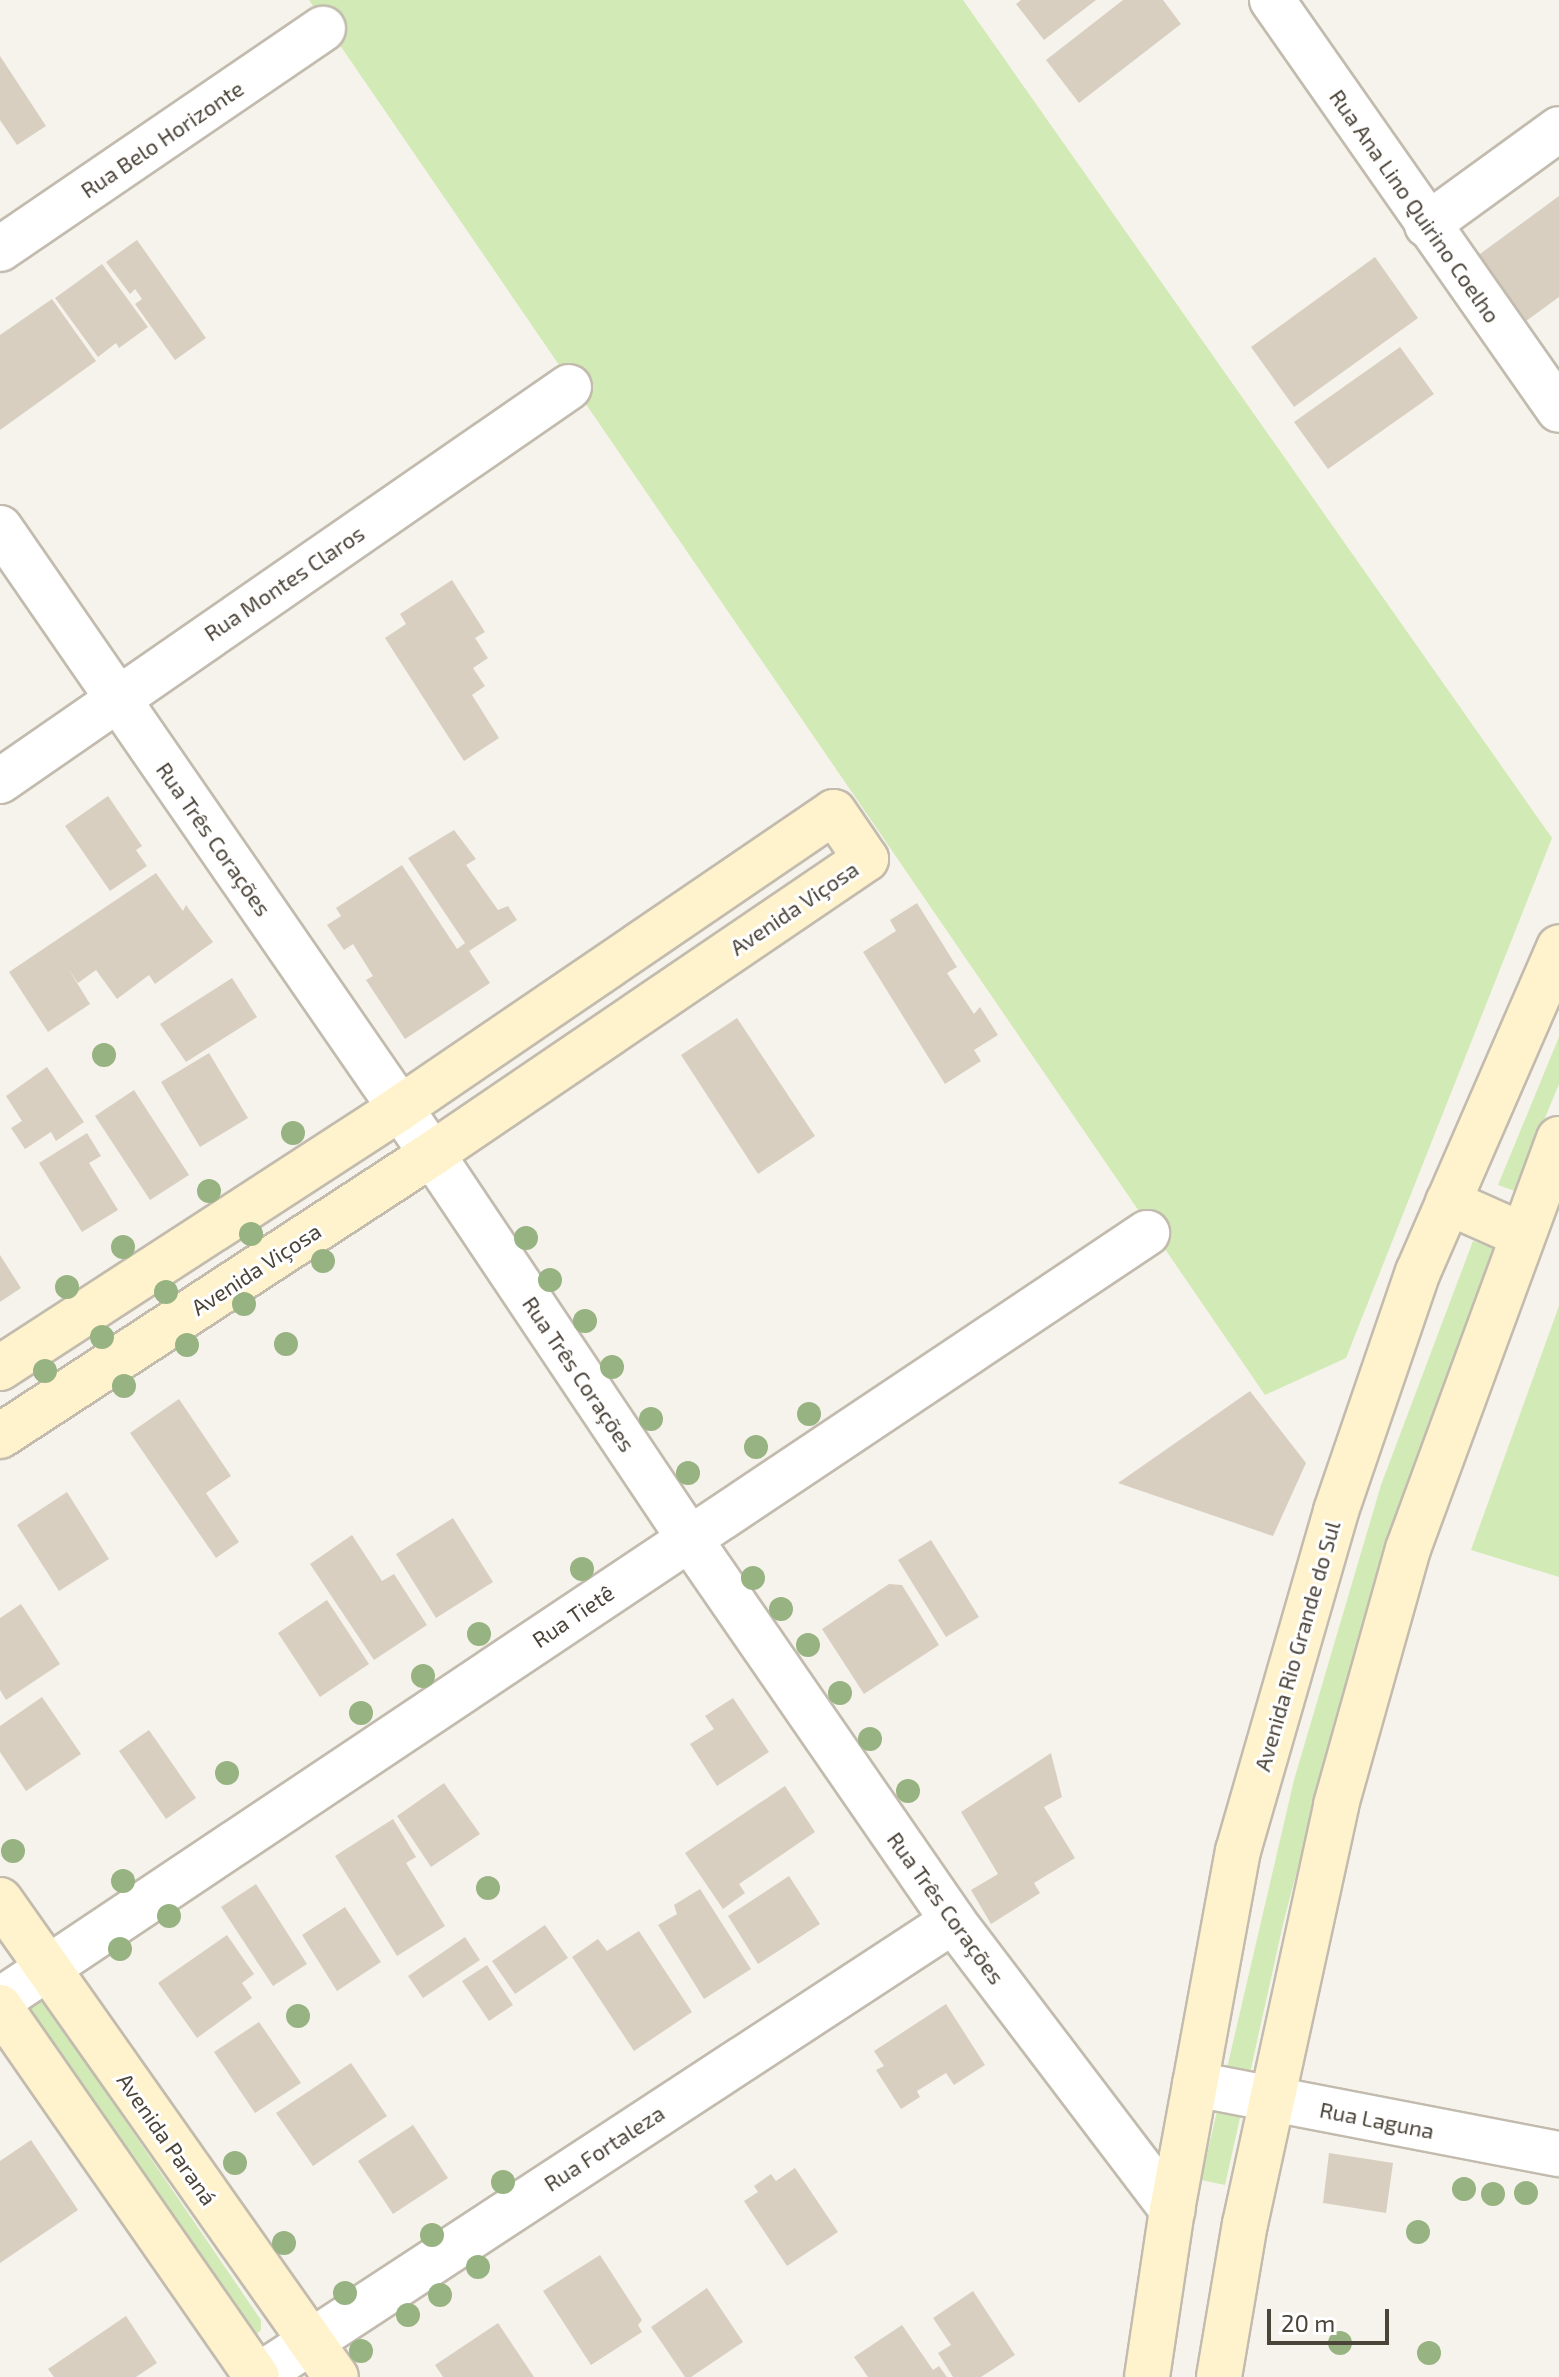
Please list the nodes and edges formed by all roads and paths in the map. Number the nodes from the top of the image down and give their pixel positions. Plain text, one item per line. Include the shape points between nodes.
1 (1272, 0) edge
2 (323, 29) dead end
3 (1559, 129) edge
4 (1427, 225) junction
5 (0, 249) edge
6 (569, 387) dead end
7 (1559, 410) edge
8 (0, 528) edge
9 (116, 697) junction
10 (0, 781) edge
11 (1559, 947) edge
12 (400, 1108) junction
13 (1559, 1139) edge
14 (432, 1154) junction
15 (1448, 1202) junction
16 (1147, 1233) dead end
17 (1522, 1235) junction
18 (0, 1368) edge
19 (0, 1436) edge
20 (689, 1538) junction
21 (0, 1900) edge
22 (953, 1921) junction
23 (46, 1968) junction
24 (0, 2000) edge
25 (0, 2007) edge
26 (1195, 2084) junction
27 (1271, 2100) junction
28 (1559, 2154) edge
29 (1172, 2210) junction
30 (310, 2341) junction
31 (257, 2377) edge
32 (336, 2377) edge
33 (1145, 2377) edge
34 (1160, 2377) edge
35 (1219, 2377) edge

1 - 4 street, Rua Ana Lino Quirino Coelho
2 - 5 street, Rua Belo Horizonte
3 - 4 street
4 - 7 street, Rua Ana Lino Quirino Coelho
6 - 9 street, Rua Montes Claros
8 - 9 street, Rua Três Corações
9 - 10 street, Rua Montes Claros
9 - 12 street, Rua Três Corações
11 - 15 street, Avenida Rio Grande do Sul
12 - 14 street, Rua Três Corações
12 - 14 street, Avenida Viçosa via 834,812 866,859
12 - 18 street, Avenida Viçosa
13 - 17 street
14 - 19 street, Avenida Viçosa
14 - 20 street, Rua Três Corações
15 - 17 street
15 - 26 street, Avenida Rio Grande do Sul via 1418,1272 1331,1526 1238,1851
16 - 20 street, Rua Tietê
17 - 27 street via 1403,1564 1336,1805
20 - 22 street, Rua Três Corações
20 - 23 street, Rua Tietê
21 - 23 street, Avenida Paraná
22 - 29 street, Rua Três Corações
22 - 30 street, Rua Fortaleza
23 - 24 street, Rua Tietê
23 - 30 street, Avenida Paraná
25 - 31 street
26 - 27 street, Rua Laguna
26 - 29 street, Avenida Rio Grande do Sul
27 - 28 street, Rua Laguna
27 - 35 street
29 - 33 street, Avenida Rio Grande do Sul
30 - 31 street, Rua Fortaleza
30 - 32 street, Avenida Paraná
33 - 34 street

